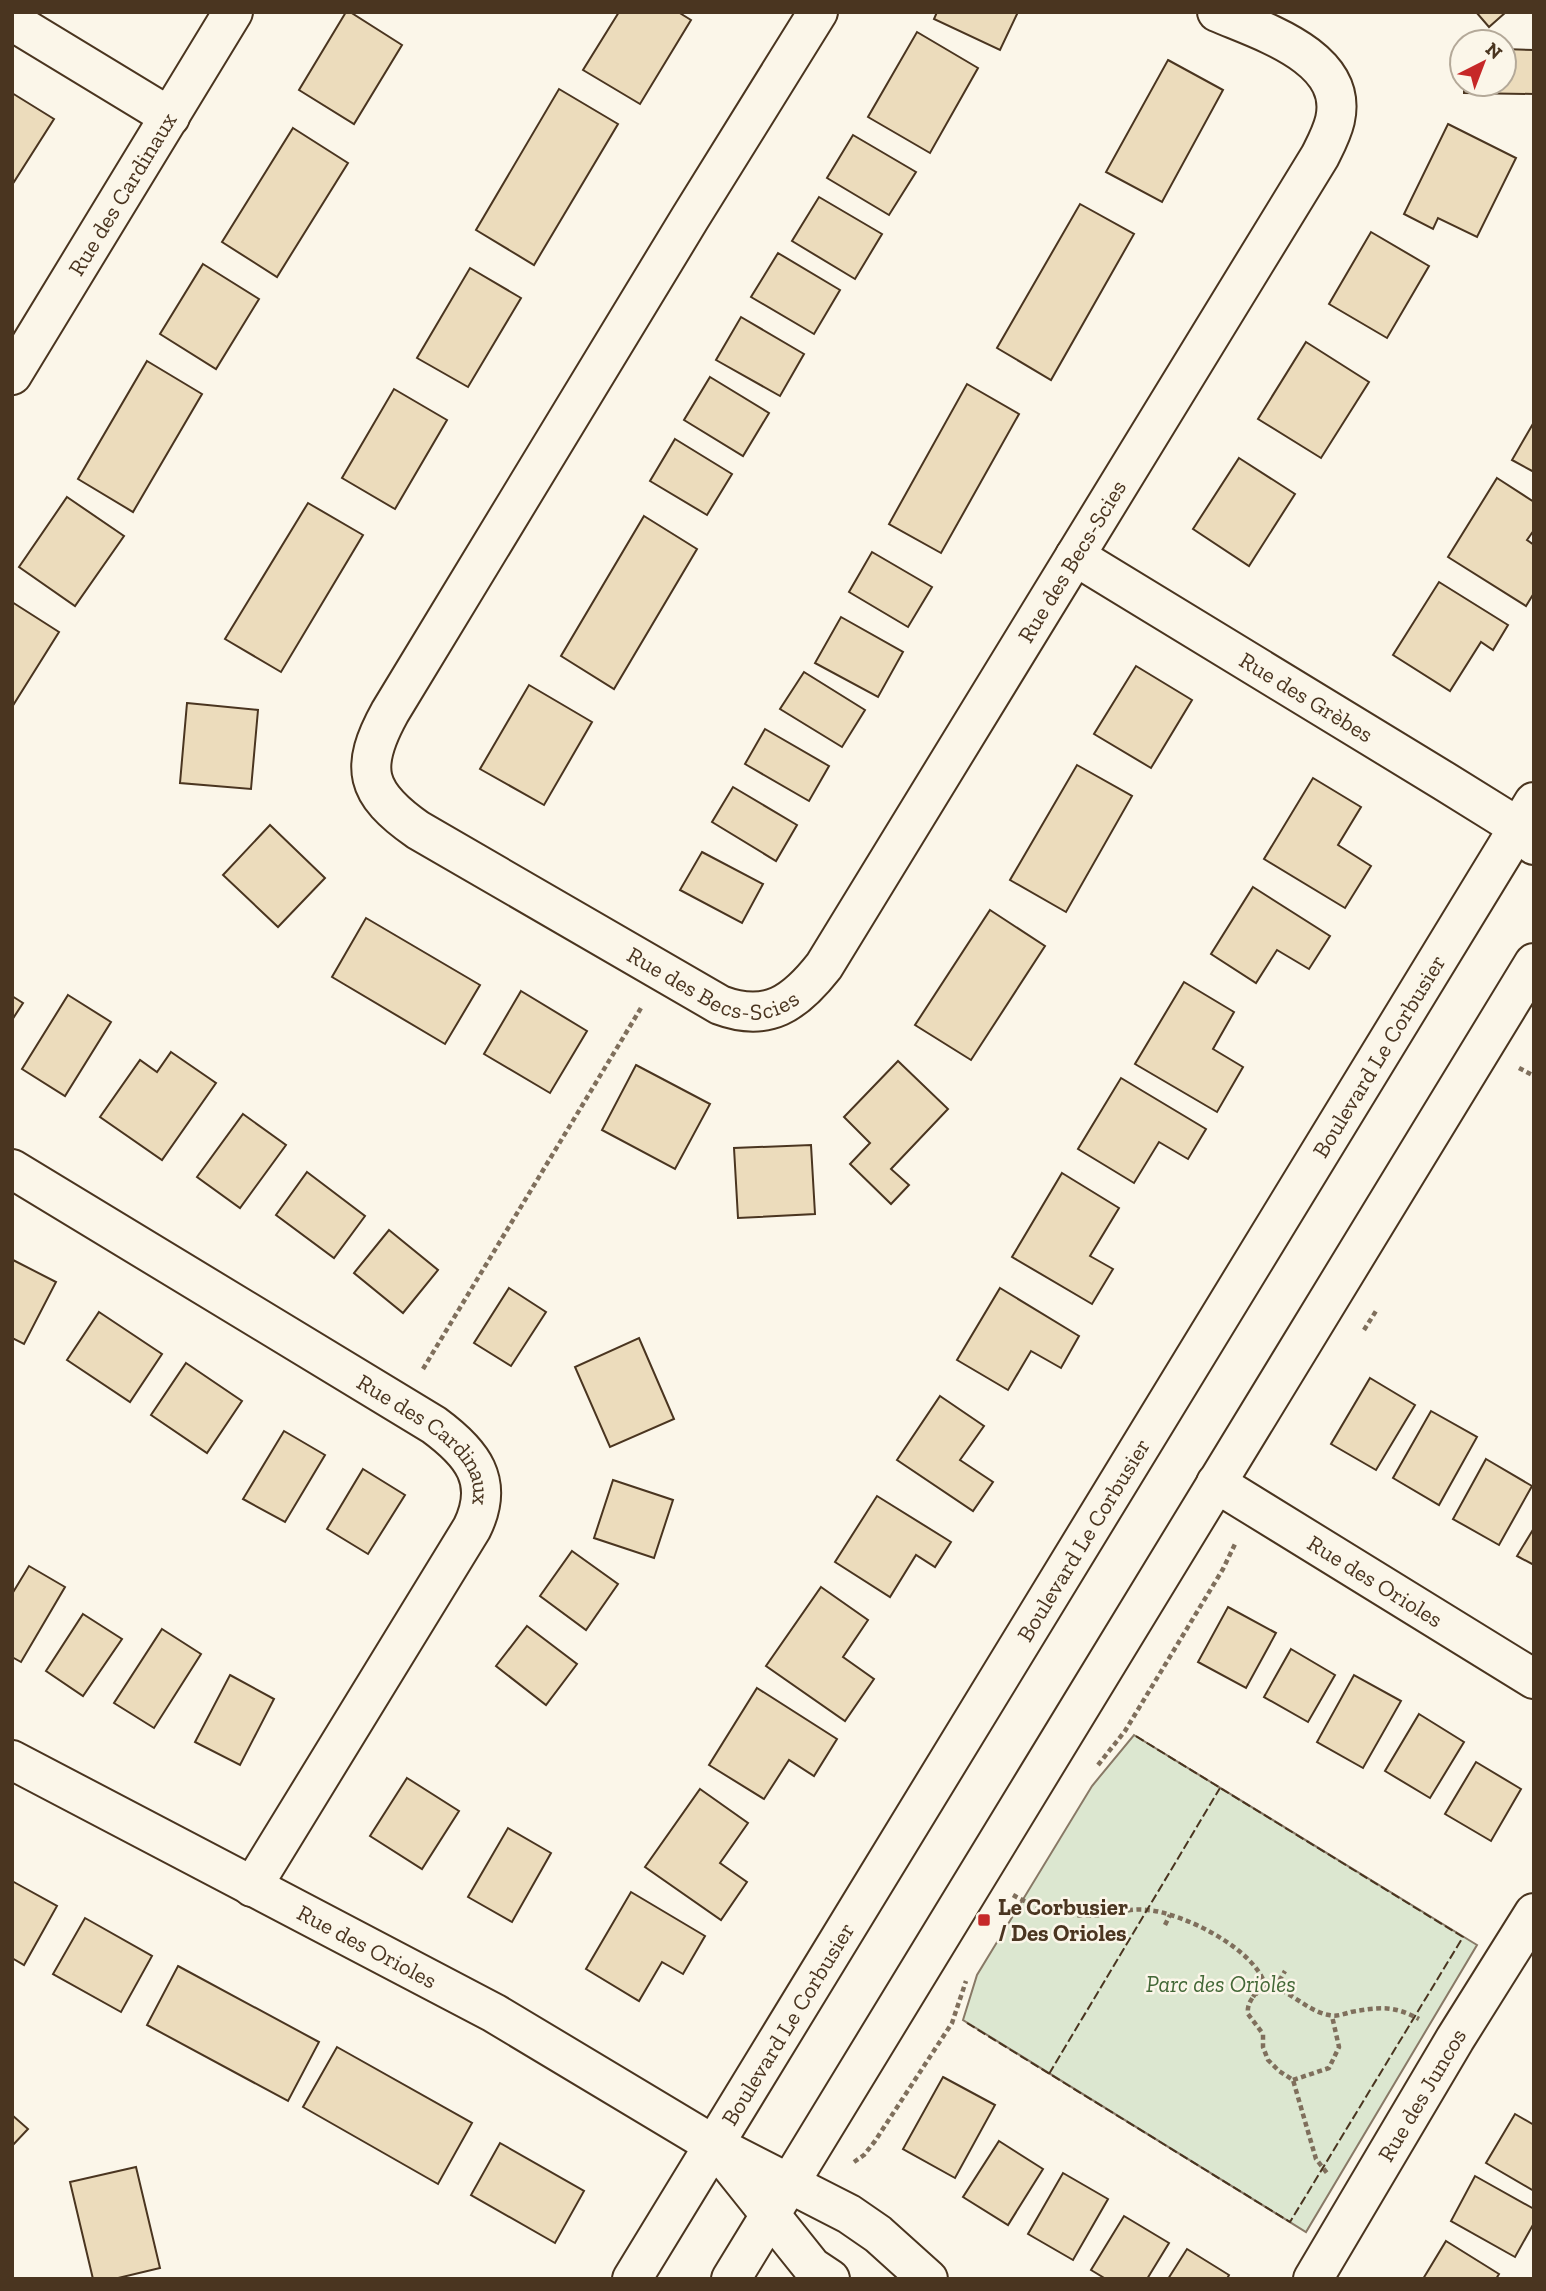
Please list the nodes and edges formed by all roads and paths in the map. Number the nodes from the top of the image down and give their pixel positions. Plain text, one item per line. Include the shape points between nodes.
1 (233, 12) edge
2 (818, 12) edge
3 (1217, 12) edge
4 (12, 21) edge
5 (170, 117) junction
6 (12, 375) edge
7 (1074, 556) junction
8 (1529, 825) edge
9 (1534, 963) edge
10 (646, 1000) dead end
11 (12, 1169) edge
12 (417, 1379) dead end
13 (1216, 1483) junction
14 (1231, 1551) dead end
15 (1534, 1679) edge
16 (12, 1760) edge
17 (1094, 1770) dead end
18 (1020, 1884) dead end
19 (252, 1887) junction
20 (1003, 1889) dead end
21 (1013, 1895) junction
22 (1534, 1913) edge
23 (1170, 1915) junction
24 (1166, 1925) dead end
25 (1285, 1971) dead end
26 (967, 1978) dead end
27 (1265, 1986) junction
28 (1275, 1988) junction
29 (1332, 2016) junction
30 (1422, 2021) dead end
31 (1263, 2047) junction
32 (1254, 2048) dead end
33 (1293, 2080) junction
34 (714, 2145) junction
35 (852, 2163) dead end
36 (1333, 2177) dead end
37 (789, 2182) junction
38 (768, 2215) junction
39 (632, 2279) edge
40 (731, 2279) edge
41 (830, 2279) edge
42 (928, 2279) edge
43 (1313, 2279) edge

1 - 5 street, Rue des Cardinaux
2 - 7 street, Rue des Becs-Scies via 386,719 371,755 379,795 418,830 694,991 736,1011 765,1012 799,994 824,966
3 - 7 street, Rue des Becs-Scies via 1310,58 1329,78 1335,119 1320,156
4 - 5 street
5 - 6 street, Rue des Cardinaux
7 - 8 street, Rue des Grèbes
8 - 34 street, Boulevard Le Corbusier
9 - 13 street
10 - 12 path
11 - 19 street, Rue des Cardinaux via 434,1425 461,1447 478,1472 482,1498 472,1528
13 - 15 street, Rue des Orioles
13 - 37 street
14 - 17 path via 1125,1731
16 - 19 street, Rue des Orioles
18 - 21 path
19 - 34 street, Rue des Orioles via 494,2013
20 - 21 path
21 - 23 path via 1080,1916 1132,1910
22 - 43 street, Rue des Juncos
23 - 24 path
23 - 27 path via 1235,1949 1257,1970
25 - 28 path
26 - 35 path via 952,2023 875,2141
27 - 28 path
27 - 31 path via 1247,2010 1263,2034
28 - 29 path
29 - 30 path via 1382,2007 1402,2010
29 - 33 path via 1339,2047 1329,2068
31 - 32 path
31 - 33 path via 1275,2068
33 - 36 path via 1315,2159
34 - 37 street, Rue des Orioles
34 - 38 street, Rue des Orioles
34 - 39 street, Boulevard Le Corbusier
37 - 38 street
37 - 42 street, Rue des Orioles via 878,2234
38 - 40 street
38 - 41 street, Rue des Orioles via 812,2267

